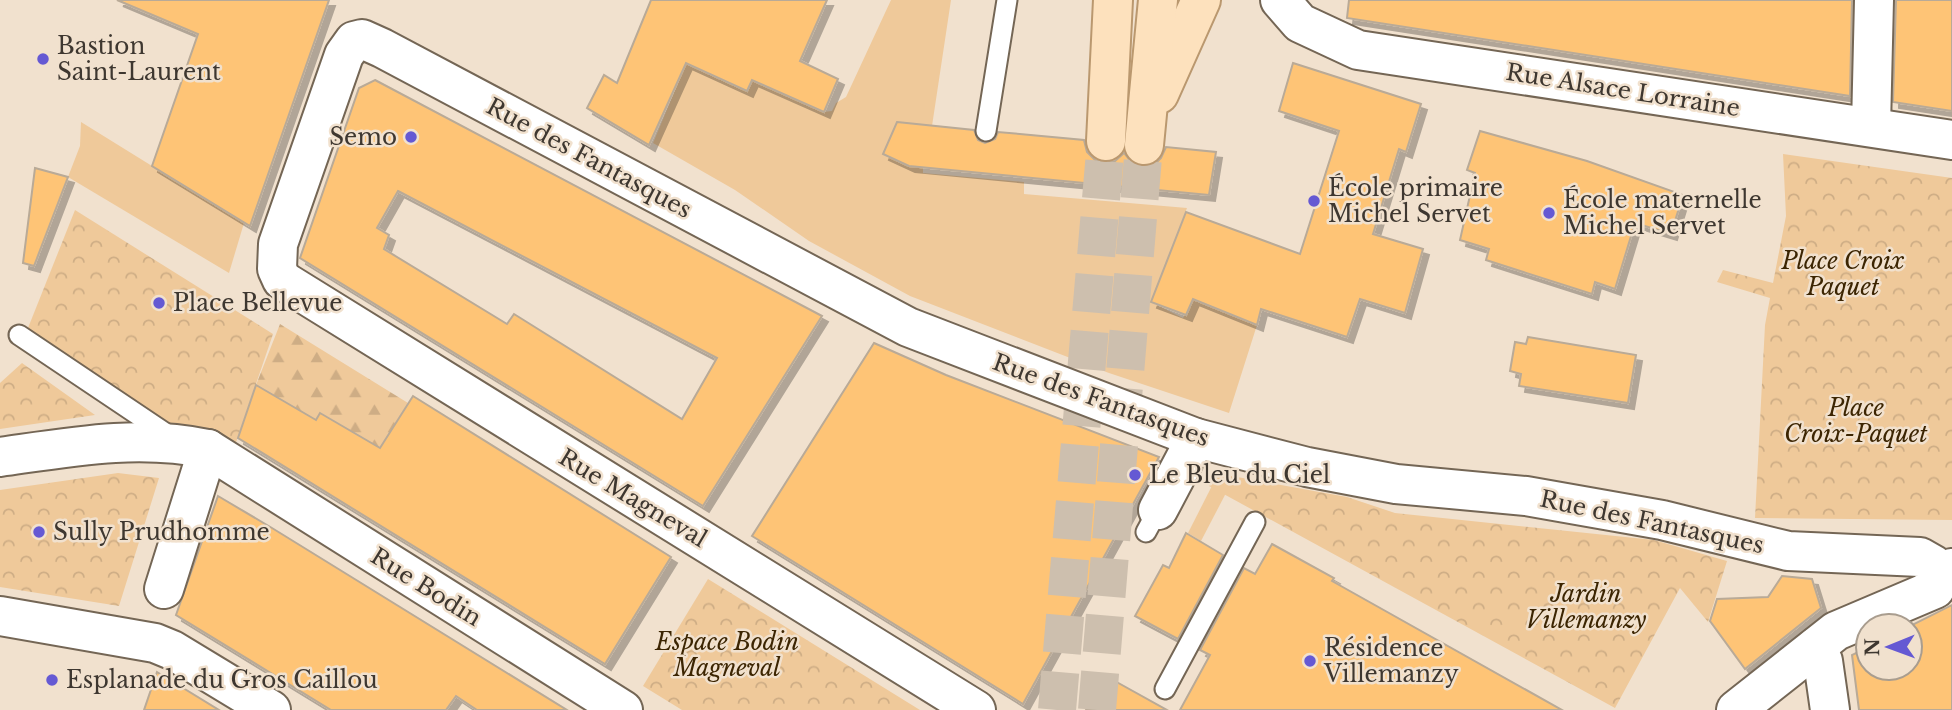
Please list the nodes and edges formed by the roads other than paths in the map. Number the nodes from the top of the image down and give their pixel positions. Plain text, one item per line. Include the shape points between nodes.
1 (1007, 0) edge
2 (1101, 0) edge
3 (1112, 0) edge
4 (1158, 0) edge
5 (1201, 0) edge
6 (1874, 0) edge
7 (1294, 8) edge
8 (1109, 66) junction
9 (1871, 127) junction
10 (986, 131) dead end
11 (1952, 140) edge
12 (1106, 142) tunnel mouth
13 (290, 288) joint
14 (19, 334) dead end
15 (1196, 438) junction
16 (206, 452) junction
17 (0, 457) edge
18 (1152, 521) dead end
19 (1255, 522) dead end
20 (1946, 571) edge
21 (164, 589) dead end
22 (0, 616) edge
23 (1815, 647) junction
24 (1165, 689) dead end
25 (271, 710) edge
26 (622, 710) edge
27 (976, 710) edge
28 (1736, 710) edge
29 (1830, 710) edge

1 - 10 lane
2 - 8 main road
3 - 8 main road
4 - 5 main road via 1145,135
6 - 9 street
7 - 9 street, Rue Alsace Lorraine via 1358,50
8 - 12 main road
9 - 11 street, Rue Alsace Lorraine
13 - 15 street, Rue des Fantasques via 278,269 278,244 344,55 362,39 908,327
13 - 27 street, Rue Magneval
14 - 16 lane
15 - 18 street
15 - 20 street, Rue des Fantasques via 1396,484 1553,500 1662,520 1787,551 1920,557
16 - 17 street via 111,441
16 - 21 street
16 - 26 street, Rue Bodin
19 - 24 lane
20 - 23 street via 1935,589 1836,631
22 - 25 street via 155,643
23 - 28 street
23 - 29 street via 1824,661

